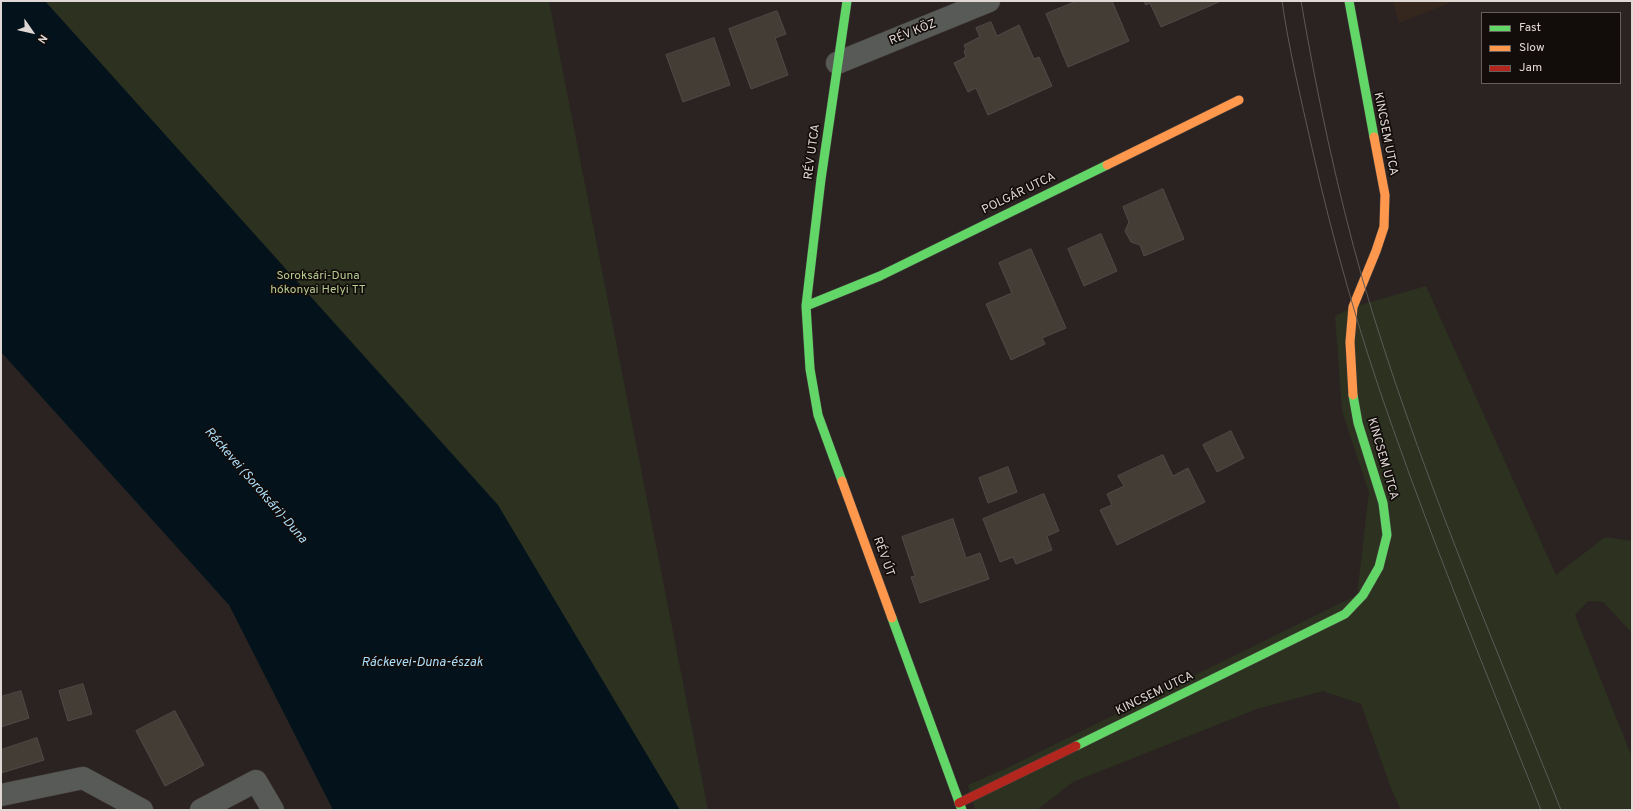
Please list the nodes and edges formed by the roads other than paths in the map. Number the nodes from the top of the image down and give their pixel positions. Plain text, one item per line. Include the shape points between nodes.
1 (847, 1) edge
2 (989, 1) edge
3 (1349, 1) edge
4 (837, 63) junction
5 (1239, 100) dead end
6 (806, 306) junction
7 (1, 795) edge
8 (960, 806) edge
9 (142, 810) edge
10 (202, 810) edge
11 (274, 810) edge

1 - 4 street, RÉV UTCA
2 - 4 street, RÉV KÖZ
3 - 8 street, KINCSEM UTCA via 1385,195 1384,227 1353,307 1350,342 1352,386 1358,423 1383,503 1387,534 1379,567 1363,595 1345,614
4 - 6 street, RÉV UTCA
5 - 6 street, POLGÁR UTCA via 880,276
6 - 8 street, RÉV ÚT via 810,369 818,415
7 - 9 street via 83,778
10 - 11 street via 256,781

